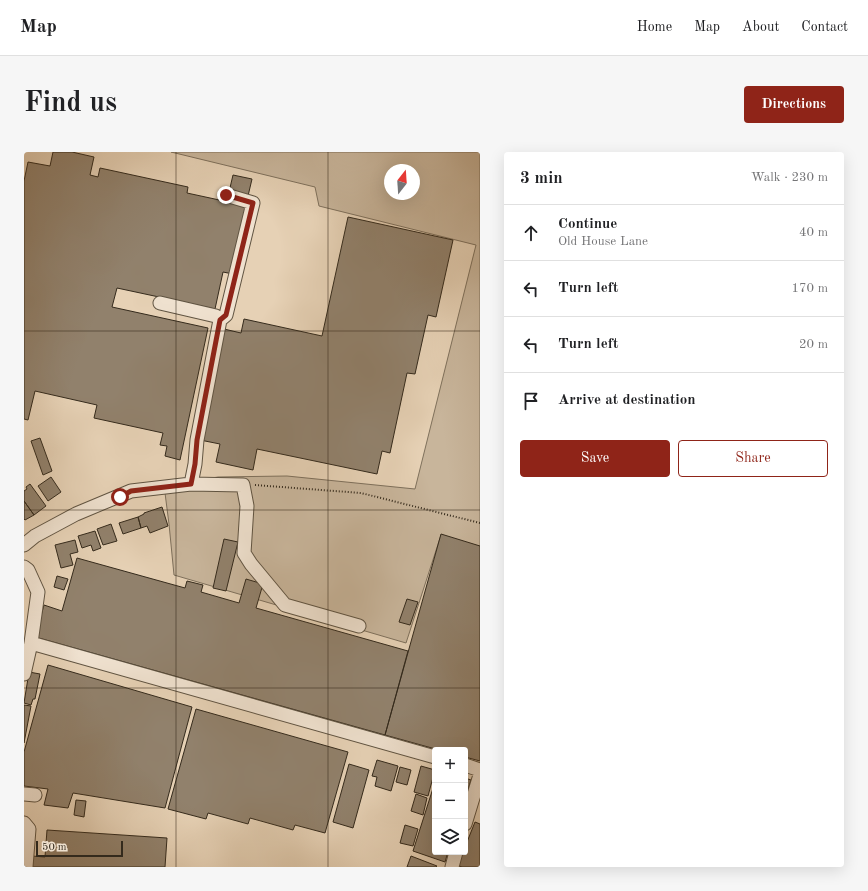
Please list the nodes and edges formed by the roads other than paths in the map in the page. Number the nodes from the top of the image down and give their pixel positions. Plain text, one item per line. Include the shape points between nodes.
1 (226, 195) dead end
2 (160, 303) dead end
3 (220, 320) junction
4 (186, 485) junction
5 (24, 545) edge
6 (24, 568) edge
7 (358, 626) dead end
8 (31, 643) junction
9 (24, 674) edge
10 (432, 756) edge
11 (468, 767) edge
12 (480, 770) edge
13 (480, 775) edge
14 (467, 819) edge
15 (24, 823) edge
16 (455, 855) edge
17 (26, 867) edge
18 (452, 867) edge

1 - 3 street via 253,203 226,315
2 - 3 street via 216,316
3 - 4 street via 197,440 195,464
4 - 5 street via 131,491 76,514 35,536
4 - 7 street via 244,485 247,506 244,553 251,564 285,605
6 - 8 street via 28,570 38,592
8 - 9 street
8 - 10 street
11 - 12 street
13 - 14 street
15 - 17 street via 29,829
16 - 18 street

